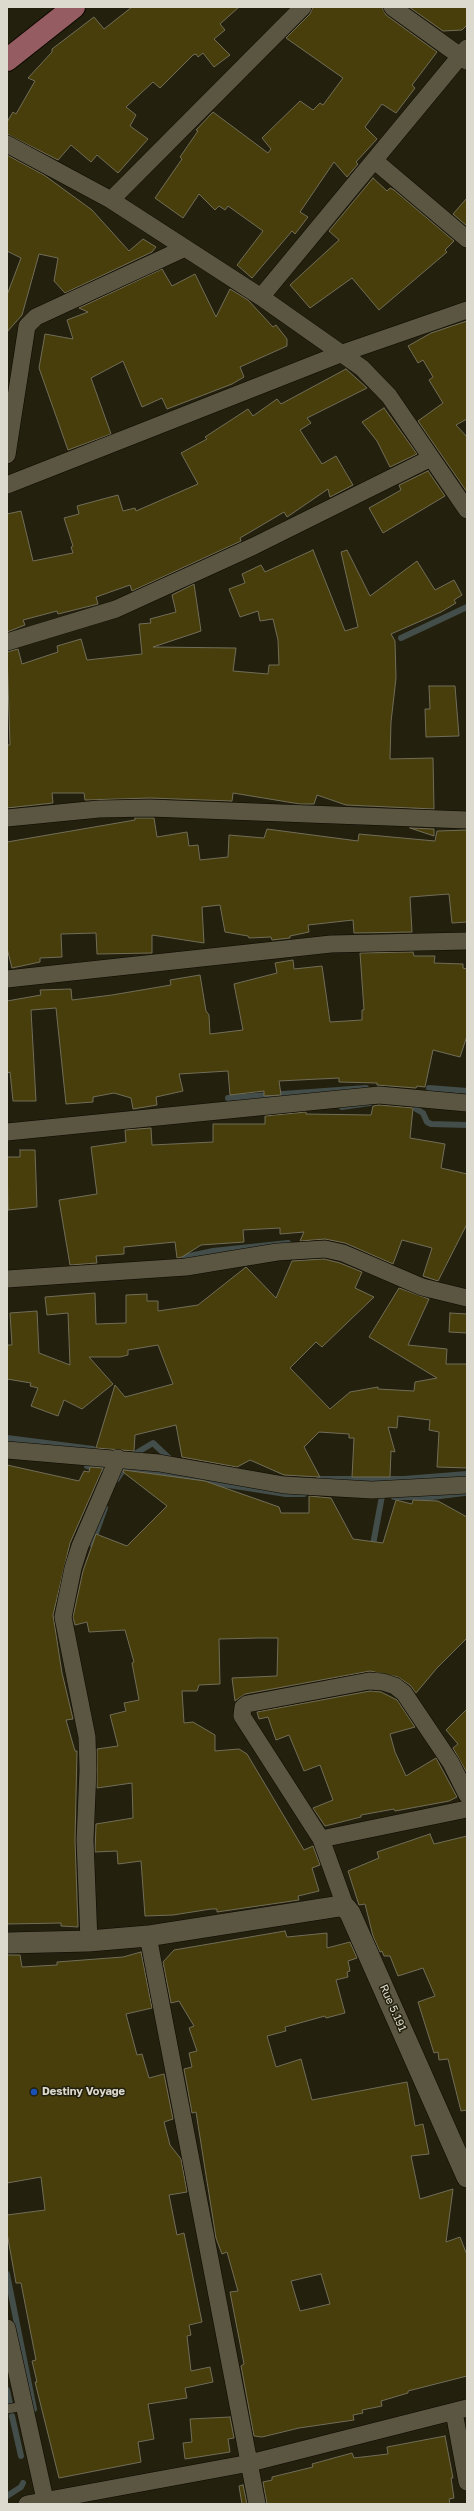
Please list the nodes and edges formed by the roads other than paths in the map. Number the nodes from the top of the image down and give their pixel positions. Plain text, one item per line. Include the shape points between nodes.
1 (74, 7) edge
2 (303, 7) edge
3 (392, 7) edge
4 (465, 55) edge
5 (7, 60) edge
6 (7, 144) edge
7 (375, 161) junction
8 (111, 200) junction
9 (467, 239) edge
10 (185, 248) junction
11 (261, 297) junction
12 (467, 310) edge
13 (340, 354) junction
14 (7, 455) edge
15 (431, 458) junction
16 (7, 485) edge
17 (467, 510) edge
18 (7, 642) edge
19 (7, 818) edge
20 (467, 820) edge
21 (467, 941) edge
22 (7, 979) edge
23 (467, 1103) edge
24 (7, 1132) edge
25 (7, 1279) edge
26 (467, 1298) edge
27 (7, 1450) edge
28 (118, 1458) junction
29 (467, 1485) edge
30 (467, 1795) edge
31 (467, 1809) edge
32 (321, 1839) junction
33 (346, 1908) junction
34 (148, 1936) junction
35 (89, 1941) junction
36 (7, 1943) edge
37 (467, 2177) edge
38 (7, 2328) edge
39 (24, 2406) junction
40 (7, 2409) edge
41 (460, 2410) edge
42 (250, 2463) junction
43 (467, 2482) edge
44 (45, 2502) edge
45 (27, 2504) edge
46 (257, 2504) edge

1 - 5 main road
2 - 8 street
3 - 4 street
4 - 7 street
6 - 8 street
7 - 9 street
7 - 11 street
8 - 10 street
10 - 11 street
10 - 14 street via 36,317 27,326
11 - 13 street
12 - 13 street
13 - 15 street via 362,368 389,396
13 - 16 street
15 - 17 street
15 - 18 street via 254,546 116,609
19 - 20 street via 99,809 150,808
21 - 22 street via 331,944
23 - 24 street via 379,1095
25 - 26 street via 186,1268 277,1252 325,1249 343,1253 422,1287
27 - 28 street
28 - 29 street via 284,1485 372,1490
28 - 35 street via 80,1546 63,1617 87,1737 85,1840
30 - 32 street, Rue 5.191 via 451,1763 404,1693 395,1686 369,1681 246,1704 242,1716
31 - 32 street
32 - 33 street, Rue 5.191
33 - 34 street via 340,1906
33 - 37 street, Rue 5.191
34 - 35 street
34 - 42 street
35 - 36 street
38 - 39 street
39 - 40 lane
39 - 44 street
41 - 42 street
41 - 43 street
42 - 44 street
42 - 46 street
44 - 45 street

